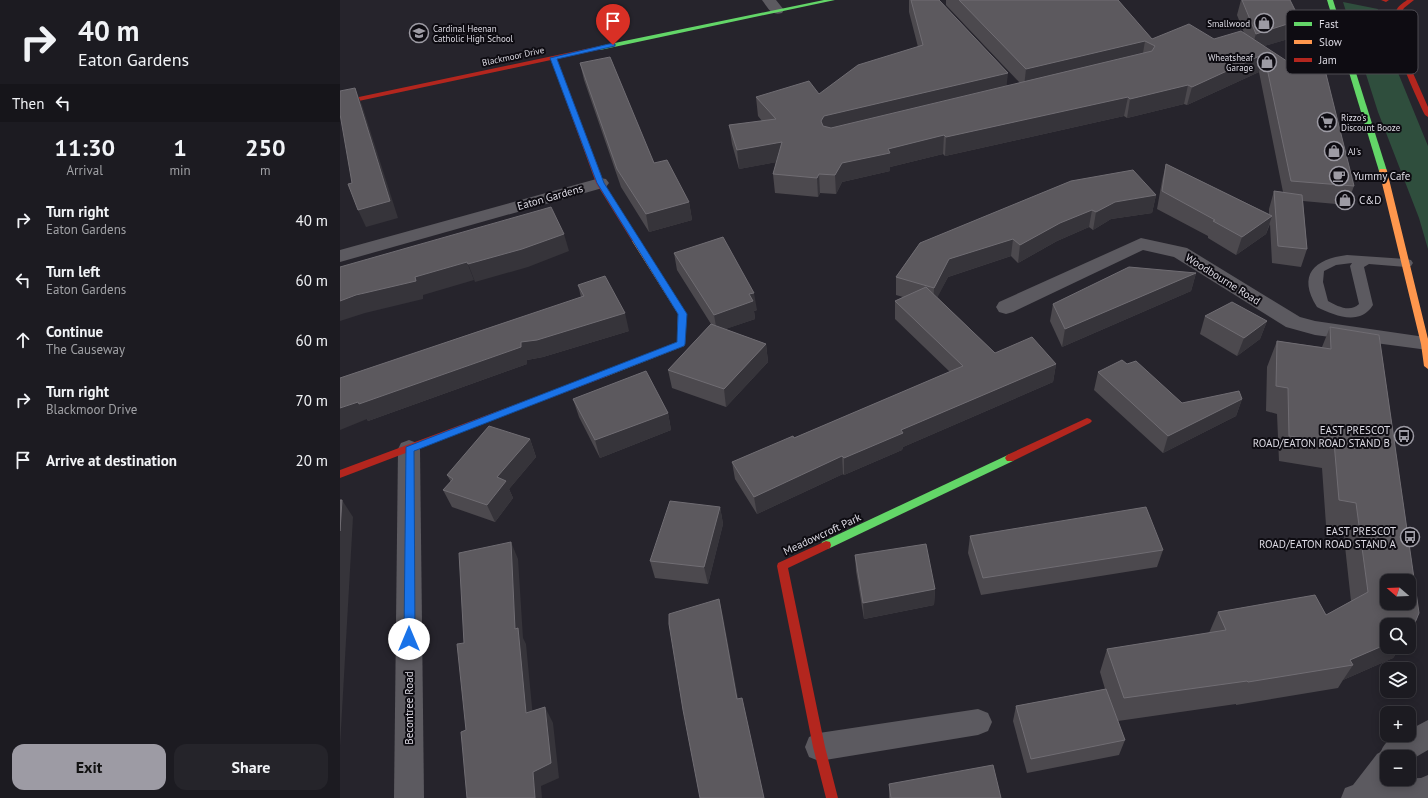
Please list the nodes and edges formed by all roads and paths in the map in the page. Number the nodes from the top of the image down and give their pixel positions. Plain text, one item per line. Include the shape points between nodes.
1 (832, 0) edge
2 (1330, 0) edge
3 (1411, 0) edge
4 (773, 5) edge
5 (1333, 10) edge
6 (1399, 10) edge
7 (553, 58) junction
8 (1353, 74) edge
9 (1411, 74) edge
10 (340, 103) edge
11 (1428, 115) edge
12 (600, 183) junction
13 (340, 256) edge
14 (1366, 259) junction
15 (1406, 263) junction
16 (1006, 307) dead end
17 (1425, 344) junction
18 (1428, 366) edge
19 (1087, 422) dead end
20 (409, 449) junction
21 (340, 474) edge
22 (978, 722) dead end
23 (1428, 734) edge
24 (819, 747) junction
25 (1400, 750) edge
26 (1380, 772) edge
27 (1428, 790) edge
28 (1360, 796) edge
29 (409, 798) edge
30 (832, 798) edge

1 - 4 main road, Blackmoor Drive
2 - 5 main road
3 - 6 main road
4 - 7 main road, Blackmoor Drive
7 - 10 main road, Blackmoor Drive
7 - 12 main road
8 - 15 main road via 1388,186
9 - 11 main road
12 - 13 street, Eaton Gardens
12 - 20 main road via 682,314 681,344
14 - 14 lane via 1357,266 1366,305 1363,309 1346,312 1333,310 1322,304 1317,291 1318,270 1333,260
14 - 15 lane
15 - 17 main road
16 - 17 street, Woodbourne Road via 1141,244 1180,252 1293,322 1315,328
17 - 18 main road
19 - 24 main road, Meadowcroft Park via 782,566
20 - 21 main road
20 - 29 street, Becontree Road
22 - 24 street
23 - 25 street
24 - 30 main road, Meadowcroft Park
26 - 28 street
27 - 28 street via 1422,793

